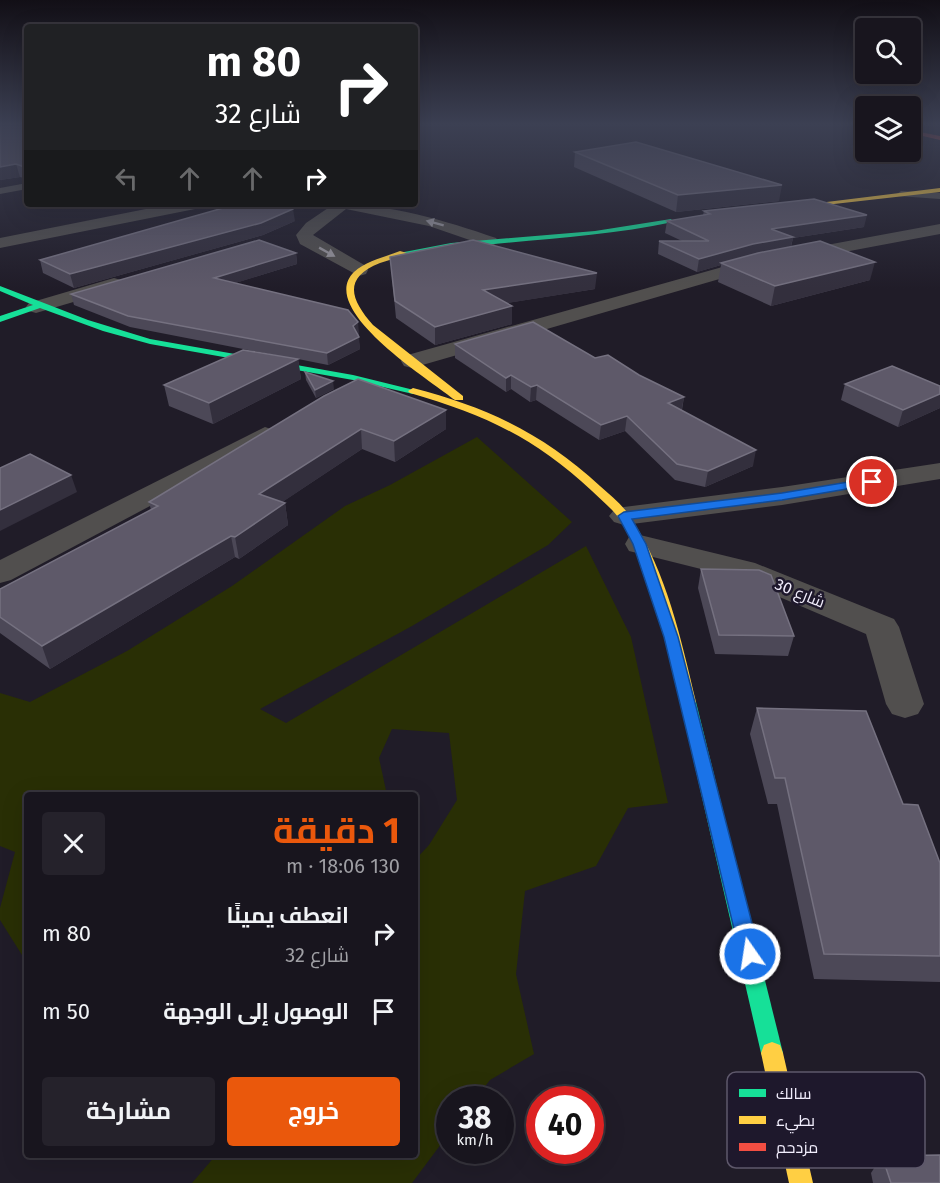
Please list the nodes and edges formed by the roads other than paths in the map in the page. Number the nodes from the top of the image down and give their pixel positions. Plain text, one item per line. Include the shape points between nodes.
1 (23, 186) edge
2 (0, 190) edge
3 (940, 190) edge
4 (901, 194) junction
5 (940, 196) edge
6 (180, 207) edge
7 (340, 207) edge
8 (378, 207) edge
9 (764, 210) edge
10 (689, 219) edge
11 (940, 230) edge
12 (485, 240) junction
13 (0, 243) edge
14 (359, 270) junction
15 (137, 278) edge
16 (0, 288) edge
17 (36, 307) junction
18 (0, 319) edge
19 (349, 361) dead end
20 (320, 371) junction
21 (380, 371) junction
22 (467, 405) junction
23 (285, 425) edge
24 (940, 471) edge
25 (632, 530) junction
26 (0, 573) edge
27 (905, 704) dead end
28 (776, 1072) edge
29 (798, 1168) edge
30 (801, 1183) edge

1 - 2 lane
3 - 4 street
4 - 5 lane
4 - 9 street
6 - 13 street
7 -> 14 street via 304,235 306,240
12 -> 8 street
10 - 12 street
11 - 21 street via 751,264
12 - 14 street via 394,256
14 - 21 street via 349,291 350,304 379,345
15 - 17 street
16 - 17 street
17 - 18 street
17 - 20 street via 106,331
19 - 20 street
20 - 21 street
21 - 22 street
21 - 22 street
22 - 25 street via 511,422 534,436 572,466
23 - 26 street
24 - 25 street via 782,496
25 - 27 street, شارع 30 via 744,570 882,627
25 - 28 street via 671,637
29 - 30 street

